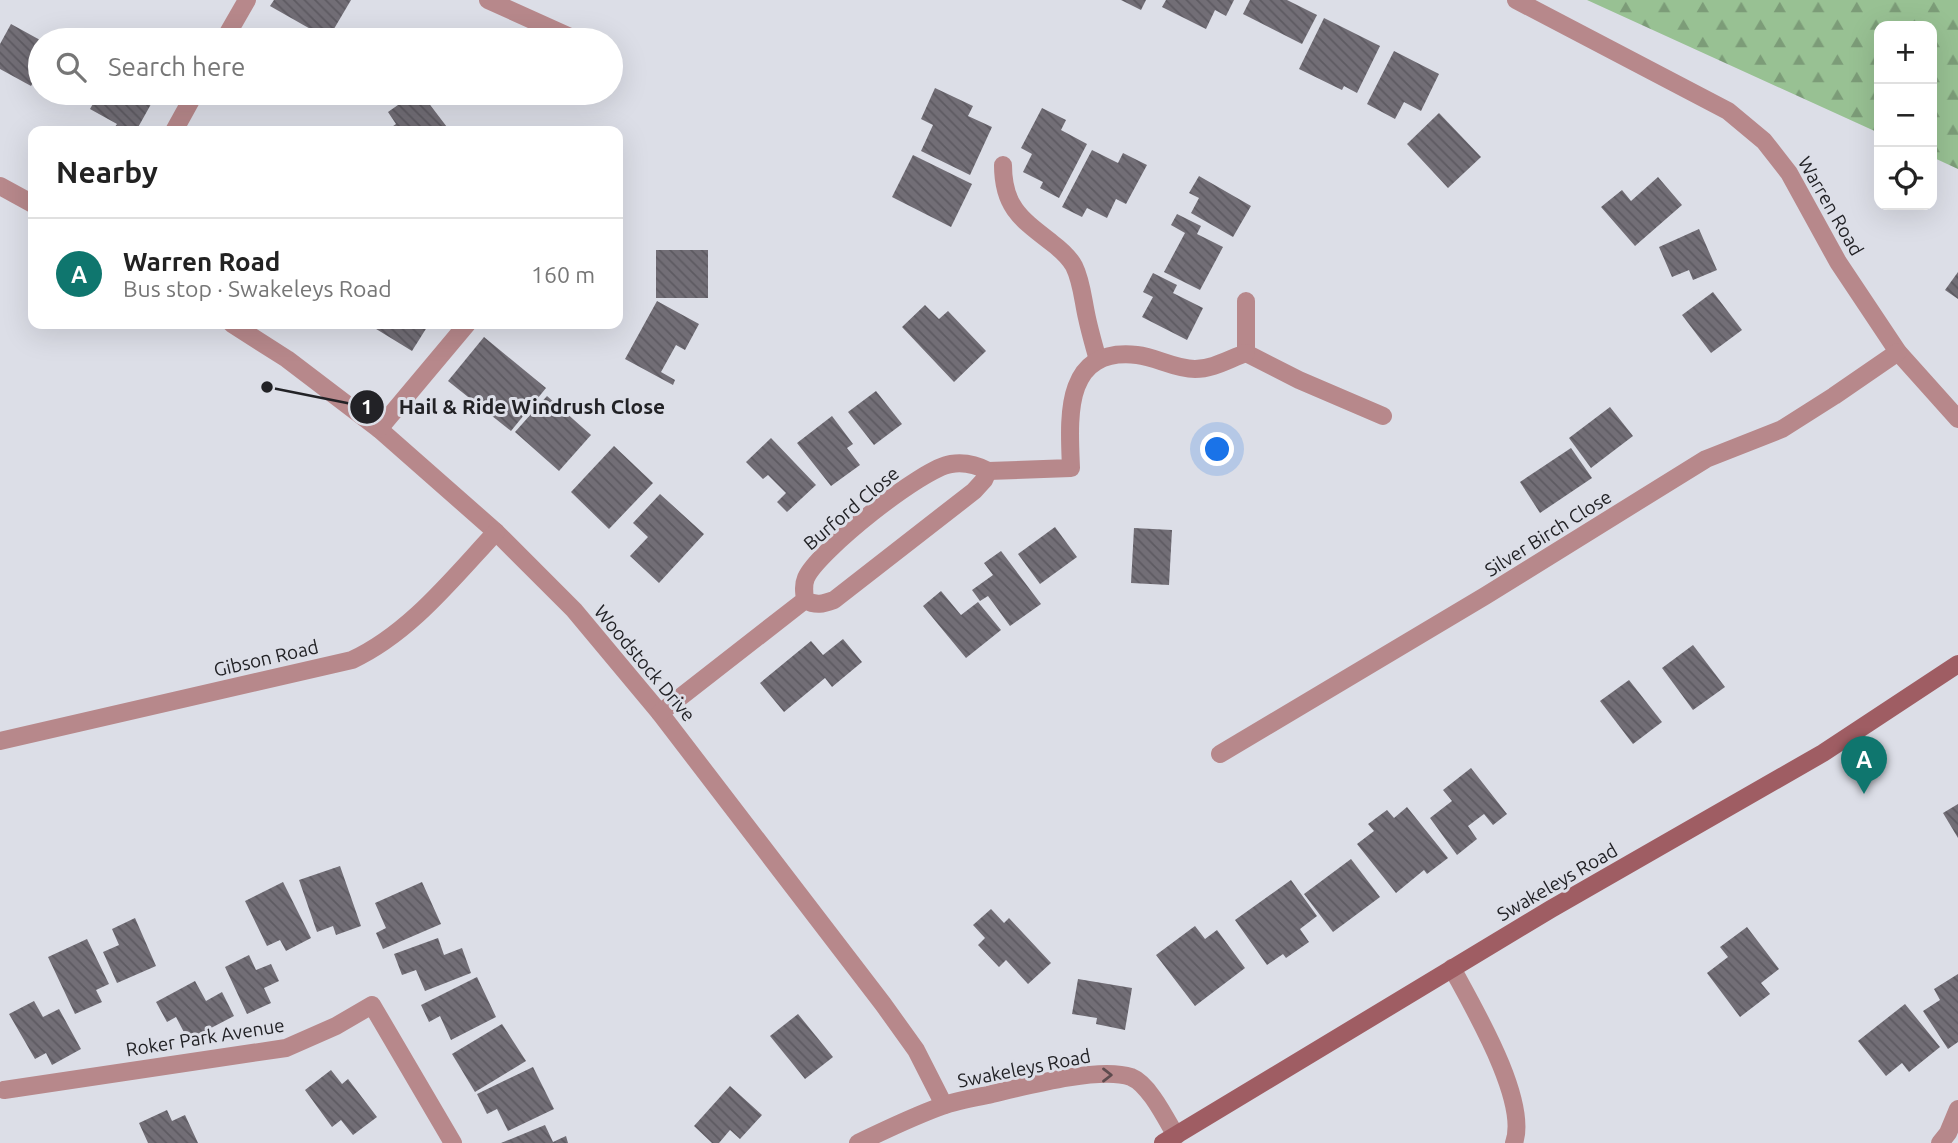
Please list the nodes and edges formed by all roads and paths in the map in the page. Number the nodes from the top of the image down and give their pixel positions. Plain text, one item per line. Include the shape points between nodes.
1 (247, 0) edge
2 (488, 0) edge
3 (1516, 0) edge
4 (231, 28) edge
5 (550, 28) edge
6 (188, 105) edge
7 (177, 126) edge
8 (1003, 165) dead end
9 (0, 186) edge
10 (28, 201) edge
11 (1246, 301) dead end
12 (240, 329) edge
13 (463, 329) edge
14 (1898, 352) junction
15 (1246, 353) junction
16 (1098, 360) junction
17 (1383, 416) dead end
18 (1958, 419) edge
19 (379, 429) junction
20 (988, 471) junction
21 (496, 532) junction
22 (805, 600) junction
23 (1958, 664) edge
24 (660, 713) junction
25 (0, 741) edge
26 (1220, 754) dead end
27 (1452, 968) junction
28 (4, 1090) dead end
29 (944, 1105) junction
30 (1958, 1109) edge
31 (1170, 1139) edge
32 (453, 1143) edge
33 (859, 1143) edge
34 (1514, 1143) edge
35 (1940, 1143) edge

1 - 4 street
2 - 5 street
3 - 14 street, Warren Road via 1728,111 1759,136 1790,173 1838,261
6 - 7 street
8 - 16 street via 1006,194 1022,219 1060,249 1078,274
9 - 10 street
11 - 15 street
12 - 19 street, Woodstock Drive
13 - 19 street
14 - 18 street, Warren Road
14 - 26 street, Silver Birch Close via 1782,429 1706,460
15 - 16 street via 1192,369 1138,355
15 - 17 street
16 - 20 street, Burford Close via 1075,388 1071,468
19 - 21 street, Woodstock Drive
20 - 22 street via 974,491 834,600 821,604
20 - 22 street, Burford Close via 951,464 905,486 815,564 806,577
21 - 24 street, Woodstock Drive via 574,610
21 - 25 street, Gibson Road via 409,621 352,660
22 - 24 street
23 - 27 main road, Swakeleys Road via 1822,753
24 - 29 street, Woodstock Drive via 883,1004 916,1050
27 - 31 main road, Swakeleys Road
27 - 34 street via 1514,1101 1518,1122
28 - 32 street, Roker Park Avenue via 286,1048 372,1005
29 -> 31 street, Swakeleys Road via 1070,1077 1120,1075 1139,1082 1150,1094
29 - 33 street, Swakeleys Road
30 - 35 street

